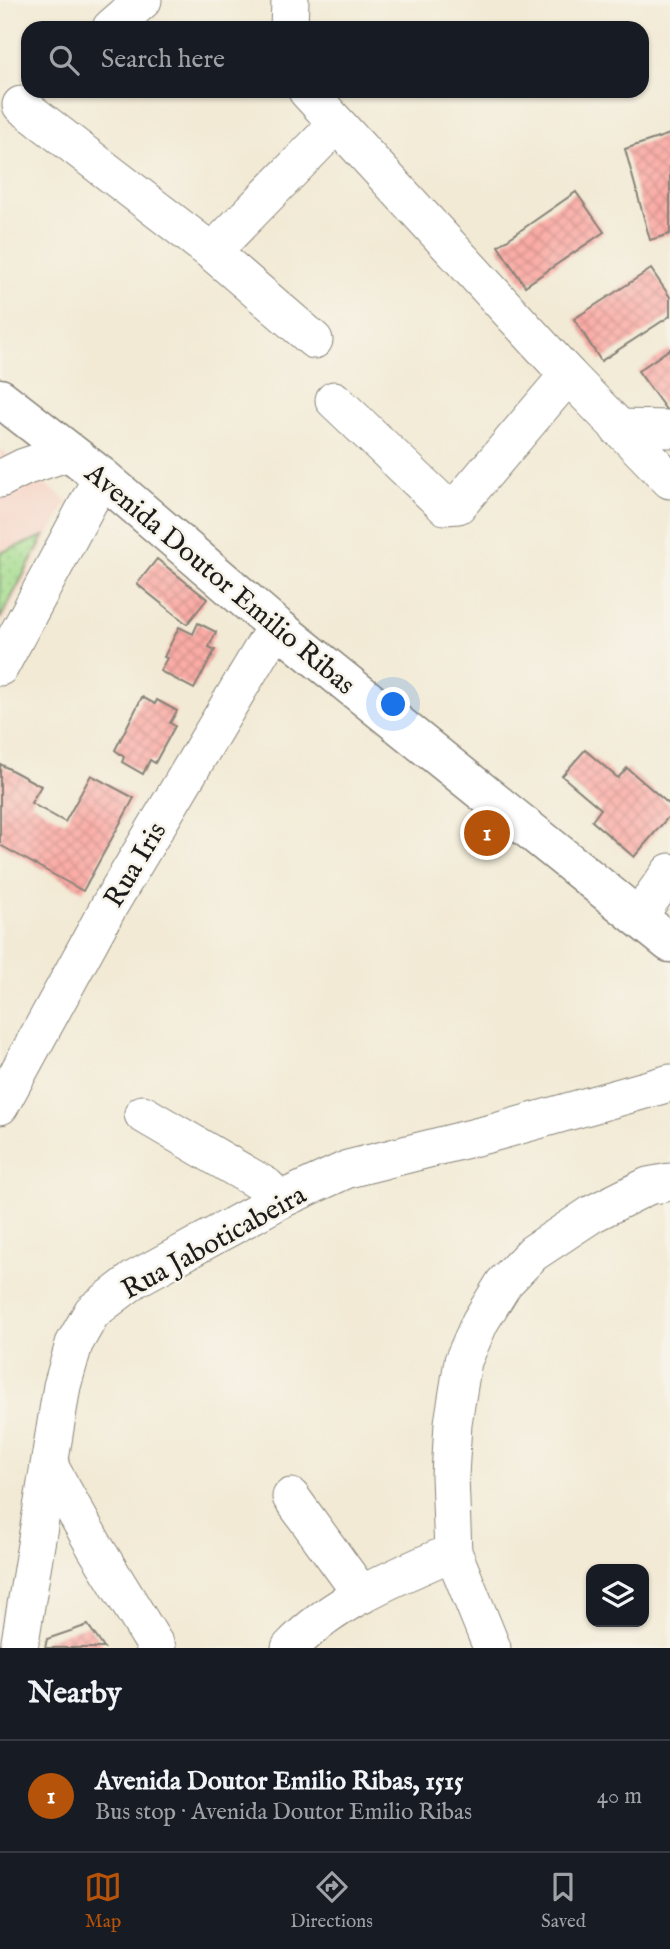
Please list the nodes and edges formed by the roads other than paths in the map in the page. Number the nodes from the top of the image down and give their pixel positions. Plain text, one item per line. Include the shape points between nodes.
1 (143, 0) edge
2 (290, 0) edge
3 (119, 21) edge
4 (289, 21) edge
5 (313, 98) edge
6 (19, 107) edge
7 (336, 125) junction
8 (212, 252) junction
9 (314, 340) dead end
10 (568, 375) junction
11 (0, 398) edge
12 (334, 400) dead end
13 (618, 428) junction
14 (670, 429) edge
15 (69, 452) junction
16 (102, 477) junction
17 (0, 479) edge
18 (670, 480) edge
19 (276, 626) junction
20 (0, 667) edge
21 (670, 872) edge
22 (638, 917) junction
23 (670, 943) edge
24 (670, 1083) edge
25 (0, 1105) edge
26 (143, 1114) dead end
27 (670, 1182) edge
28 (280, 1200) junction
29 (50, 1466) junction
30 (291, 1497) dead end
31 (453, 1552) junction
32 (362, 1595) junction
33 (19, 1648) edge
34 (157, 1648) edge
35 (290, 1648) edge
36 (492, 1648) edge

1 - 3 street
2 - 4 street
5 - 7 street
6 - 8 street
7 - 8 street
7 - 10 street
8 - 9 street
10 - 12 street via 458,505 445,506
10 - 13 street
11 - 15 main road, Avenida Doutor Emilio Ribas
13 - 14 street
13 - 18 street
15 - 16 main road, Avenida Doutor Emilio Ribas
15 - 17 street
16 - 19 main road, Avenida Doutor Emilio Ribas
16 - 20 street
19 - 22 main road, Avenida Doutor Emilio Ribas
19 - 25 street, Rua Iris via 109,906
21 - 22 street
22 - 23 main road, Avenida Doutor Emilio Ribas
24 - 28 street, Rua Jaboticabeira via 348,1169
26 - 28 street via 266,1186
27 - 31 street via 648,1186 592,1214 533,1253 504,1283 480,1322 463,1361 453,1423
28 - 29 street, Rua Jaboticabeira via 135,1279 92,1312 74,1344 62,1386
29 - 33 street, Rua Jaboticabeira
29 - 34 street
30 - 32 street
31 - 32 street
31 - 36 street
32 - 35 street via 303,1634

